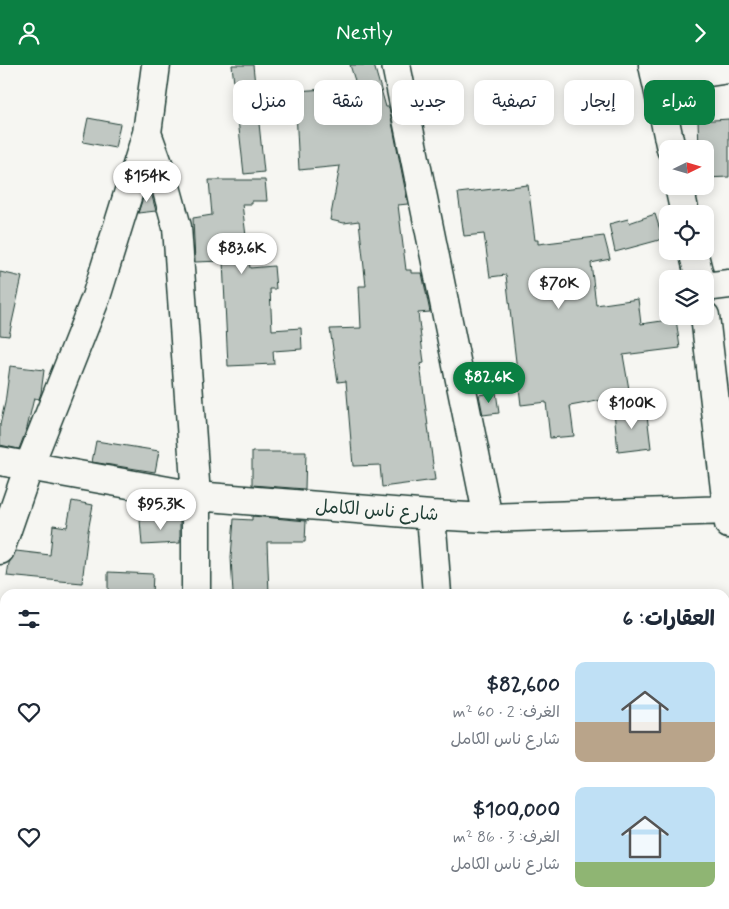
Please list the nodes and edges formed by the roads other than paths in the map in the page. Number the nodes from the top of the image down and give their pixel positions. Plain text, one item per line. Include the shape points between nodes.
1 (156, 65) edge
2 (396, 65) edge
3 (729, 69) edge
4 (654, 73) edge
5 (147, 133) junction
6 (669, 140) edge
7 (729, 284) edge
8 (714, 286) edge
9 (706, 325) edge
10 (0, 461) edge
11 (28, 467) junction
12 (196, 496) junction
13 (432, 515) junction
14 (728, 515) edge
15 (488, 518) junction
16 (0, 551) edge
17 (196, 589) edge
18 (437, 589) edge

1 - 5 street
2 - 15 street
3 - 4 street
4 - 6 street
5 - 11 street via 96,297
5 - 12 street via 177,227
7 - 8 street
9 - 14 street
10 - 11 street, شارع ناس الكامل
11 - 12 street, شارع ناس الكامل
11 - 16 street
12 - 13 street, شارع ناس الكامل
12 - 17 street
13 - 15 street, شارع ناس الكامل
13 - 18 street
14 - 15 street, شارع ناس الكامل

